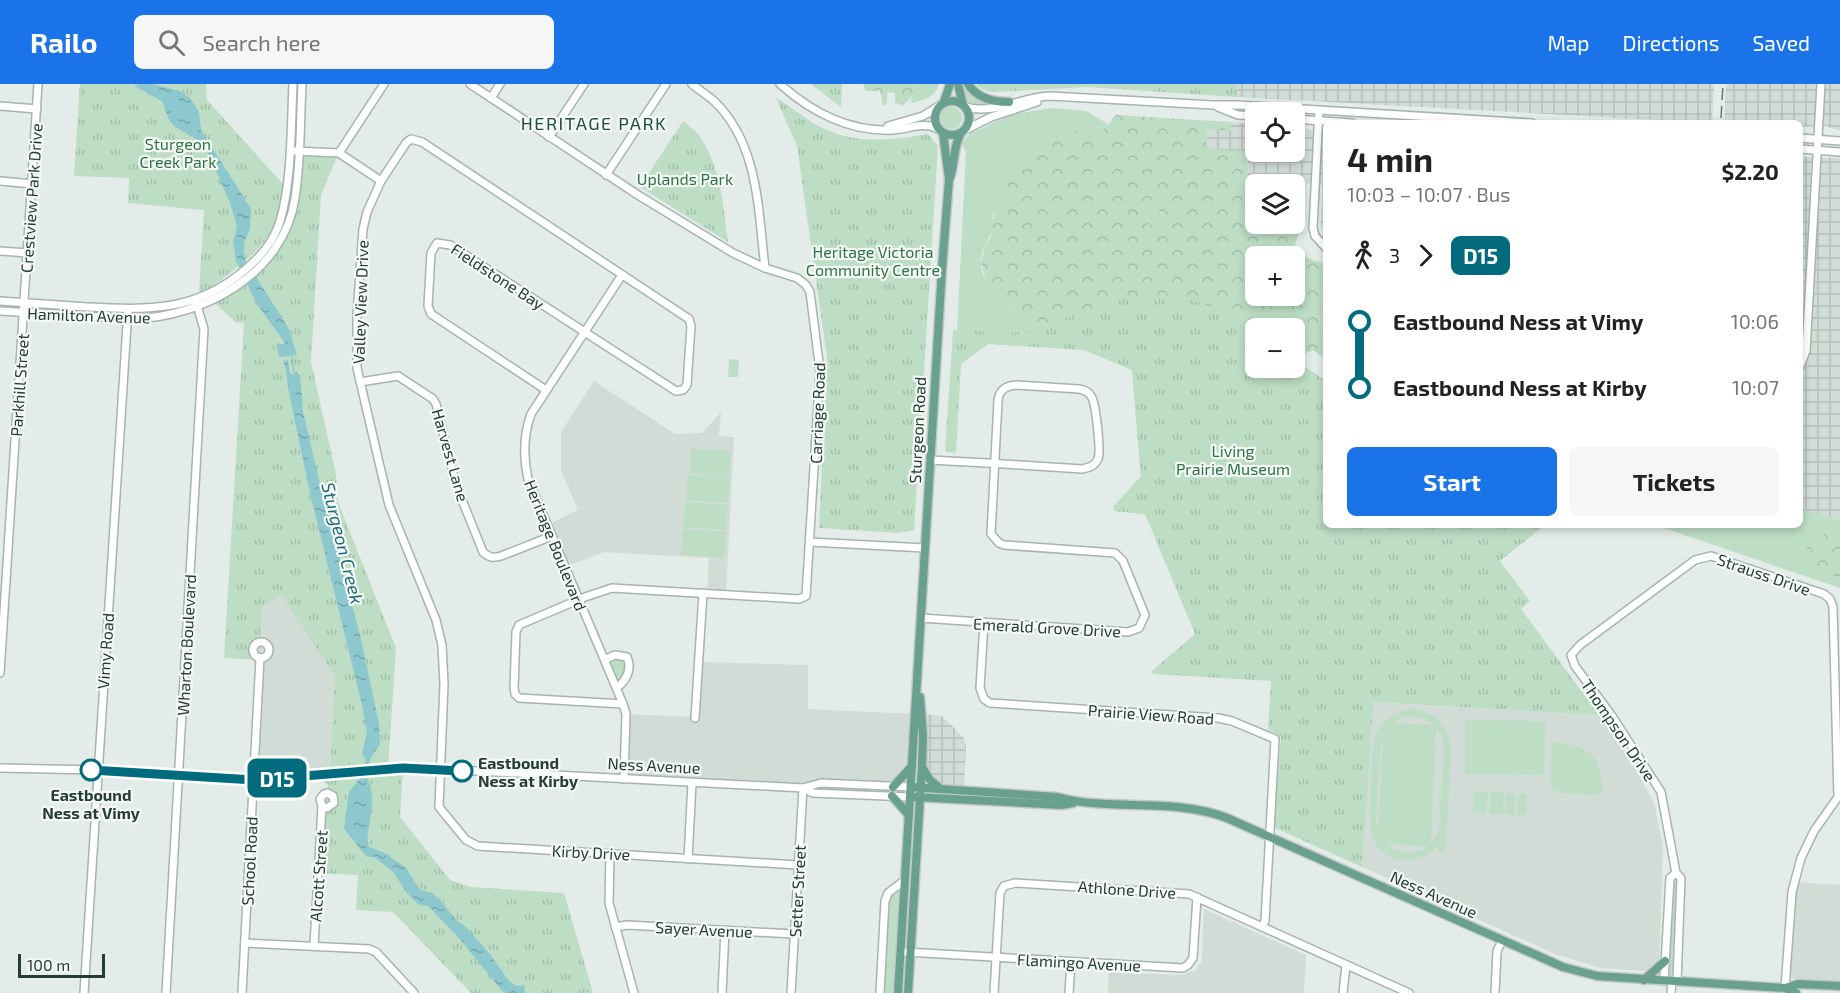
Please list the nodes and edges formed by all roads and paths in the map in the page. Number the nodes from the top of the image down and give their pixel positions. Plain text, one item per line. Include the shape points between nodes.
1 (38, 84) edge
2 (293, 84) edge
3 (302, 84) edge
4 (384, 84) edge
5 (470, 84) edge
6 (500, 84) edge
7 (584, 84) edge
8 (666, 84) edge
9 (692, 84) edge
10 (780, 84) edge
11 (950, 84) edge
12 (958, 84) edge
13 (968, 84) edge
14 (1821, 84) edge
15 (1069, 97) junction
16 (491, 98) junction
17 (1022, 101) junction
18 (1009, 102) joint
19 (941, 104) junction
20 (1213, 105) junction
21 (0, 106) edge
22 (964, 106) junction
23 (37, 109) junction
24 (1319, 111) junction
25 (1245, 115) edge
26 (1305, 120) edge
27 (1479, 120) edge
28 (1318, 121) junction
29 (1323, 121) edge
30 (874, 129) junction
31 (940, 131) junction
32 (963, 131) junction
33 (549, 137) junction
34 (1803, 138) edge
35 (1818, 140) junction
36 (1840, 141) edge
37 (1803, 149) edge
38 (1817, 150) junction
39 (290, 151) junction
40 (299, 152) junction
41 (1840, 152) edge
42 (339, 153) junction
43 (606, 175) junction
44 (949, 180) junction
45 (0, 181) edge
46 (381, 181) junction
47 (33, 184) junction
48 (1323, 245) edge
49 (0, 251) edge
50 (28, 253) junction
51 (262, 259) junction
52 (765, 268) junction
53 (622, 275) junction
54 (236, 283) junction
55 (195, 299) junction
56 (0, 302) edge
57 (24, 303) junction
58 (197, 308) junction
59 (128, 309) junction
60 (0, 311) edge
61 (23, 312) junction
62 (127, 319) junction
63 (584, 332) junction
64 (1803, 358) edge
65 (360, 382) junction
66 (546, 390) junction
67 (930, 460) junction
68 (994, 463) junction
69 (552, 536) junction
70 (810, 542) junction
71 (925, 548) junction
72 (703, 593) junction
73 (578, 600) junction
74 (921, 618) junction
75 (984, 623) junction
76 (260, 658) dead end
77 (606, 659) junction
78 (1572, 660) joint
79 (0, 673) edge
80 (917, 683) junction
81 (618, 687) junction
82 (624, 704) junction
83 (695, 718) dead end
84 (912, 766) junction
85 (922, 766) junction
86 (0, 768) edge
87 (97, 770) junction
88 (439, 770) junction
89 (178, 775) junction
90 (624, 779) junction
91 (254, 780) junction
92 (692, 783) junction
93 (803, 788) junction
94 (941, 789) junction
95 (892, 791) junction
96 (915, 792) junction
97 (1839, 797) edge
98 (1076, 802) junction
99 (322, 806) dead end
100 (909, 815) junction
101 (1269, 837) junction
102 (610, 853) junction
103 (688, 858) junction
104 (798, 865) junction
105 (1676, 873) junction
106 (905, 880) junction
107 (1197, 897) junction
108 (615, 927) junction
109 (1262, 927) junction
110 (725, 930) junction
111 (794, 934) junction
112 (1502, 941) junction
113 (245, 943) junction
114 (314, 946) junction
115 (901, 952) junction
116 (911, 952) junction
117 (997, 957) junction
118 (1071, 962) junction
119 (1665, 962) junction
120 (1346, 965) junction
121 (1644, 980) junction
122 (1671, 981) junction
123 (1840, 986) edge
124 (1780, 990) edge
125 (84, 993) edge
126 (166, 993) edge
127 (242, 993) edge
128 (414, 993) edge
129 (634, 993) edge
130 (722, 993) edge
131 (791, 993) edge
132 (880, 993) edge
133 (898, 993) edge
134 (908, 993) edge
135 (994, 993) edge
136 (1069, 993) edge
137 (1343, 993) edge
138 (1409, 993) edge
139 (1495, 993) edge
140 (1671, 993) edge
141 (1796, 993) edge

1 - 23 street, Crestview Park Drive
2 - 39 street, Hamilton Avenue
3 - 40 street, Hamilton Avenue
4 - 42 street
5 - 16 street, Carriage Road
6 - 16 street
7 - 33 street
8 - 43 street
9 - 52 street via 714,101 746,148 755,182
10 - 30 street via 822,114
11 - 19 main road
12 - 22 main road
13 - 18 main road via 982,97
14 - 35 street
15 - 17 street via 1043,96
15 - 20 street
15 - 32 street via 1019,107
16 - 33 street, Carriage Road
17 - 18 street
17 - 22 street via 987,110
19 - 22 main road via 954,101
19 - 30 street via 923,116
19 - 31 main road via 934,117
20 - 24 street
20 - 25 street
21 - 23 street
22 - 32 main road via 969,119
23 - 47 street, Crestview Park Drive
24 - 27 street
24 - 28 street
26 - 28 street
28 - 29 street
28 - 48 street via 1313,228
30 - 31 street via 925,125
31 - 32 main road via 952,135
31 - 44 main road, Sturgeon Road
32 - 44 main road, Sturgeon Road via 955,144
33 - 43 street, Carriage Road
34 - 35 street
35 - 36 street
35 - 38 street
37 - 38 street
38 - 41 street
38 - 64 street
39 - 40 street
39 - 51 street, Hamilton Avenue via 280,222
40 - 42 street
40 - 51 street, Hamilton Avenue via 293,210 279,243
42 - 46 street
43 - 52 street, Carriage Road via 726,249
44 - 67 main road, Sturgeon Road
45 - 47 street
46 - 53 street, Valley View Drive via 406,143 416,140
46 - 65 street, Valley View Drive via 367,212 361,245 356,338
47 - 50 street, Crestview Park Drive
49 - 50 street
50 - 57 street, Crestview Park Drive
51 - 54 street, Hamilton Avenue
52 - 70 street, Carriage Road via 797,278 810,292 820,371
53 - 63 street, Heritage Boulevard
53 - 63 street, Valley View Drive via 689,319 687,385 676,391
54 - 55 street, Hamilton Avenue
54 - 58 street, Hamilton Avenue
55 - 58 street, Wharton Boulevard
55 - 59 street, Hamilton Avenue via 164,307
56 - 57 street, Hamilton Avenue
57 - 59 street, Hamilton Avenue
57 - 61 street, Crestview Park Drive
58 - 62 street, Hamilton Avenue via 162,317
58 - 89 street, Wharton Boulevard via 204,329
59 - 62 street, Vimy Road
60 - 61 street, Hamilton Avenue
61 - 62 street, Hamilton Avenue
61 - 79 street, Parkhill Street
62 - 87 street, Vimy Road
63 - 66 street, Heritage Boulevard
63 - 66 street, Fieldstone Bay via 450,244 441,242 434,246 428,299 431,314
65 - 69 street, Harvest Lane via 398,376 433,399 456,485 483,552 501,556
65 - 88 street, Valley View Drive via 388,505 436,620 442,645
66 - 69 street, Heritage Boulevard via 528,423 524,449 528,479
67 - 68 street
67 - 71 main road, Sturgeon Road
68 - 68 street via 1091,467 1099,454 1091,396 1079,389 1007,386 998,397
68 - 75 street, Emerald Grove Drive via 990,528 994,539 1004,545 1115,552 1123,561 1145,615 1143,624 1128,632
69 - 73 street, Heritage Boulevard
70 - 71 street
70 - 72 street, Carriage Road via 807,592 802,598
71 - 74 main road, Sturgeon Road
72 - 73 street, Carriage Road via 612,588
72 - 83 street
73 - 77 street, Heritage Boulevard
73 - 82 street, Carriage Road via 519,625 515,694 519,698
74 - 75 street, Emerald Grove Drive
74 - 80 main road, Sturgeon Road
75 - 101 street, Prairie View Road via 980,688 990,703 1218,718 1275,740
76 - 91 street, School Road
77 - 81 street, Heritage Boulevard
77 - 81 street via 615,655 627,657 627,678
78 - 97 street, Strauss Drive via 1571,655 1580,645 1701,557 1716,557 1824,594 1832,602 1834,612
78 - 105 street, Thompson Drive via 1660,792
80 - 84 main road, Sturgeon Road
80 - 85 main road, Sturgeon Road
81 - 82 street, Heritage Boulevard
82 - 90 street, Heritage Boulevard
84 - 95 main road
84 - 96 main road, Sturgeon Road
85 - 94 main road
85 - 96 main road, Sturgeon Road
86 - 87 street, Ness Avenue
87 - 89 street, Ness Avenue
87 - 125 street, Vimy Road
88 - 90 street, Ness Avenue
88 - 91 street, Ness Avenue via 346,771
88 - 102 street, Kirby Drive via 440,810 473,844
89 - 91 street, Ness Avenue
89 - 126 street, Wharton Boulevard
90 - 92 street, Ness Avenue
91 - 113 street, School Road
92 - 93 street, Ness Avenue
92 - 103 street
93 - 95 street, Ness Avenue via 821,783
93 - 104 street, Setter Street
94 - 96 main road, Ness Avenue
94 - 98 main road, Ness Avenue via 1057,797
95 - 96 street, Ness Avenue
95 - 100 main road
96 - 98 main road, Ness Avenue via 1062,805
96 - 100 main road, Sturgeon Road
96 - 116 main road, Sturgeon Road
97 - 124 street, Strauss Drive via 1800,858
98 - 101 main road, Ness Avenue via 1198,810 1217,814
99 - 114 street, Alcott Street
100 - 106 main road, Sturgeon Road
101 - 109 street, Prairie View Road
101 - 112 main road, Ness Avenue
102 - 103 street, Kirby Drive
102 - 108 street via 608,892
103 - 104 street, Kirby Drive
104 - 111 street, Setter Street
105 - 119 street, Thompson Drive via 1670,878
105 - 122 street, Thompson Drive via 1681,878
106 - 115 main road, Sturgeon Road
106 - 132 street via 888,893 885,901
107 - 109 street, Athlone Drive
107 - 117 street, Athlone Drive via 1008,884 1000,893
107 - 118 street, Flamingo Avenue via 1193,958 1183,968
108 - 110 street, Sayer Avenue
108 - 129 street
109 - 120 street, Athlone Drive
110 - 111 street, Sayer Avenue
110 - 130 street
111 - 131 street, Setter Street
112 - 121 main road, Ness Avenue via 1582,973
112 - 139 street via 1497,951
113 - 114 street
113 - 127 street, School Road
114 - 128 street via 376,952
115 - 116 street, Flamingo Avenue
115 - 133 main road, Sturgeon Road
116 - 117 street, Flamingo Avenue
116 - 134 main road, Sturgeon Road
117 - 118 street, Flamingo Avenue
117 - 135 street, Athlone Drive
118 - 136 street
119 - 121 main road
119 - 122 street, Thompson Drive
120 - 137 street
120 - 138 street, Athlone Drive
121 - 122 main road, Ness Avenue
122 - 124 main road, Ness Avenue
122 - 140 street, Thompson Drive
123 - 124 main road, Ness Avenue via 1798,984
124 - 141 main road, Ness Avenue

